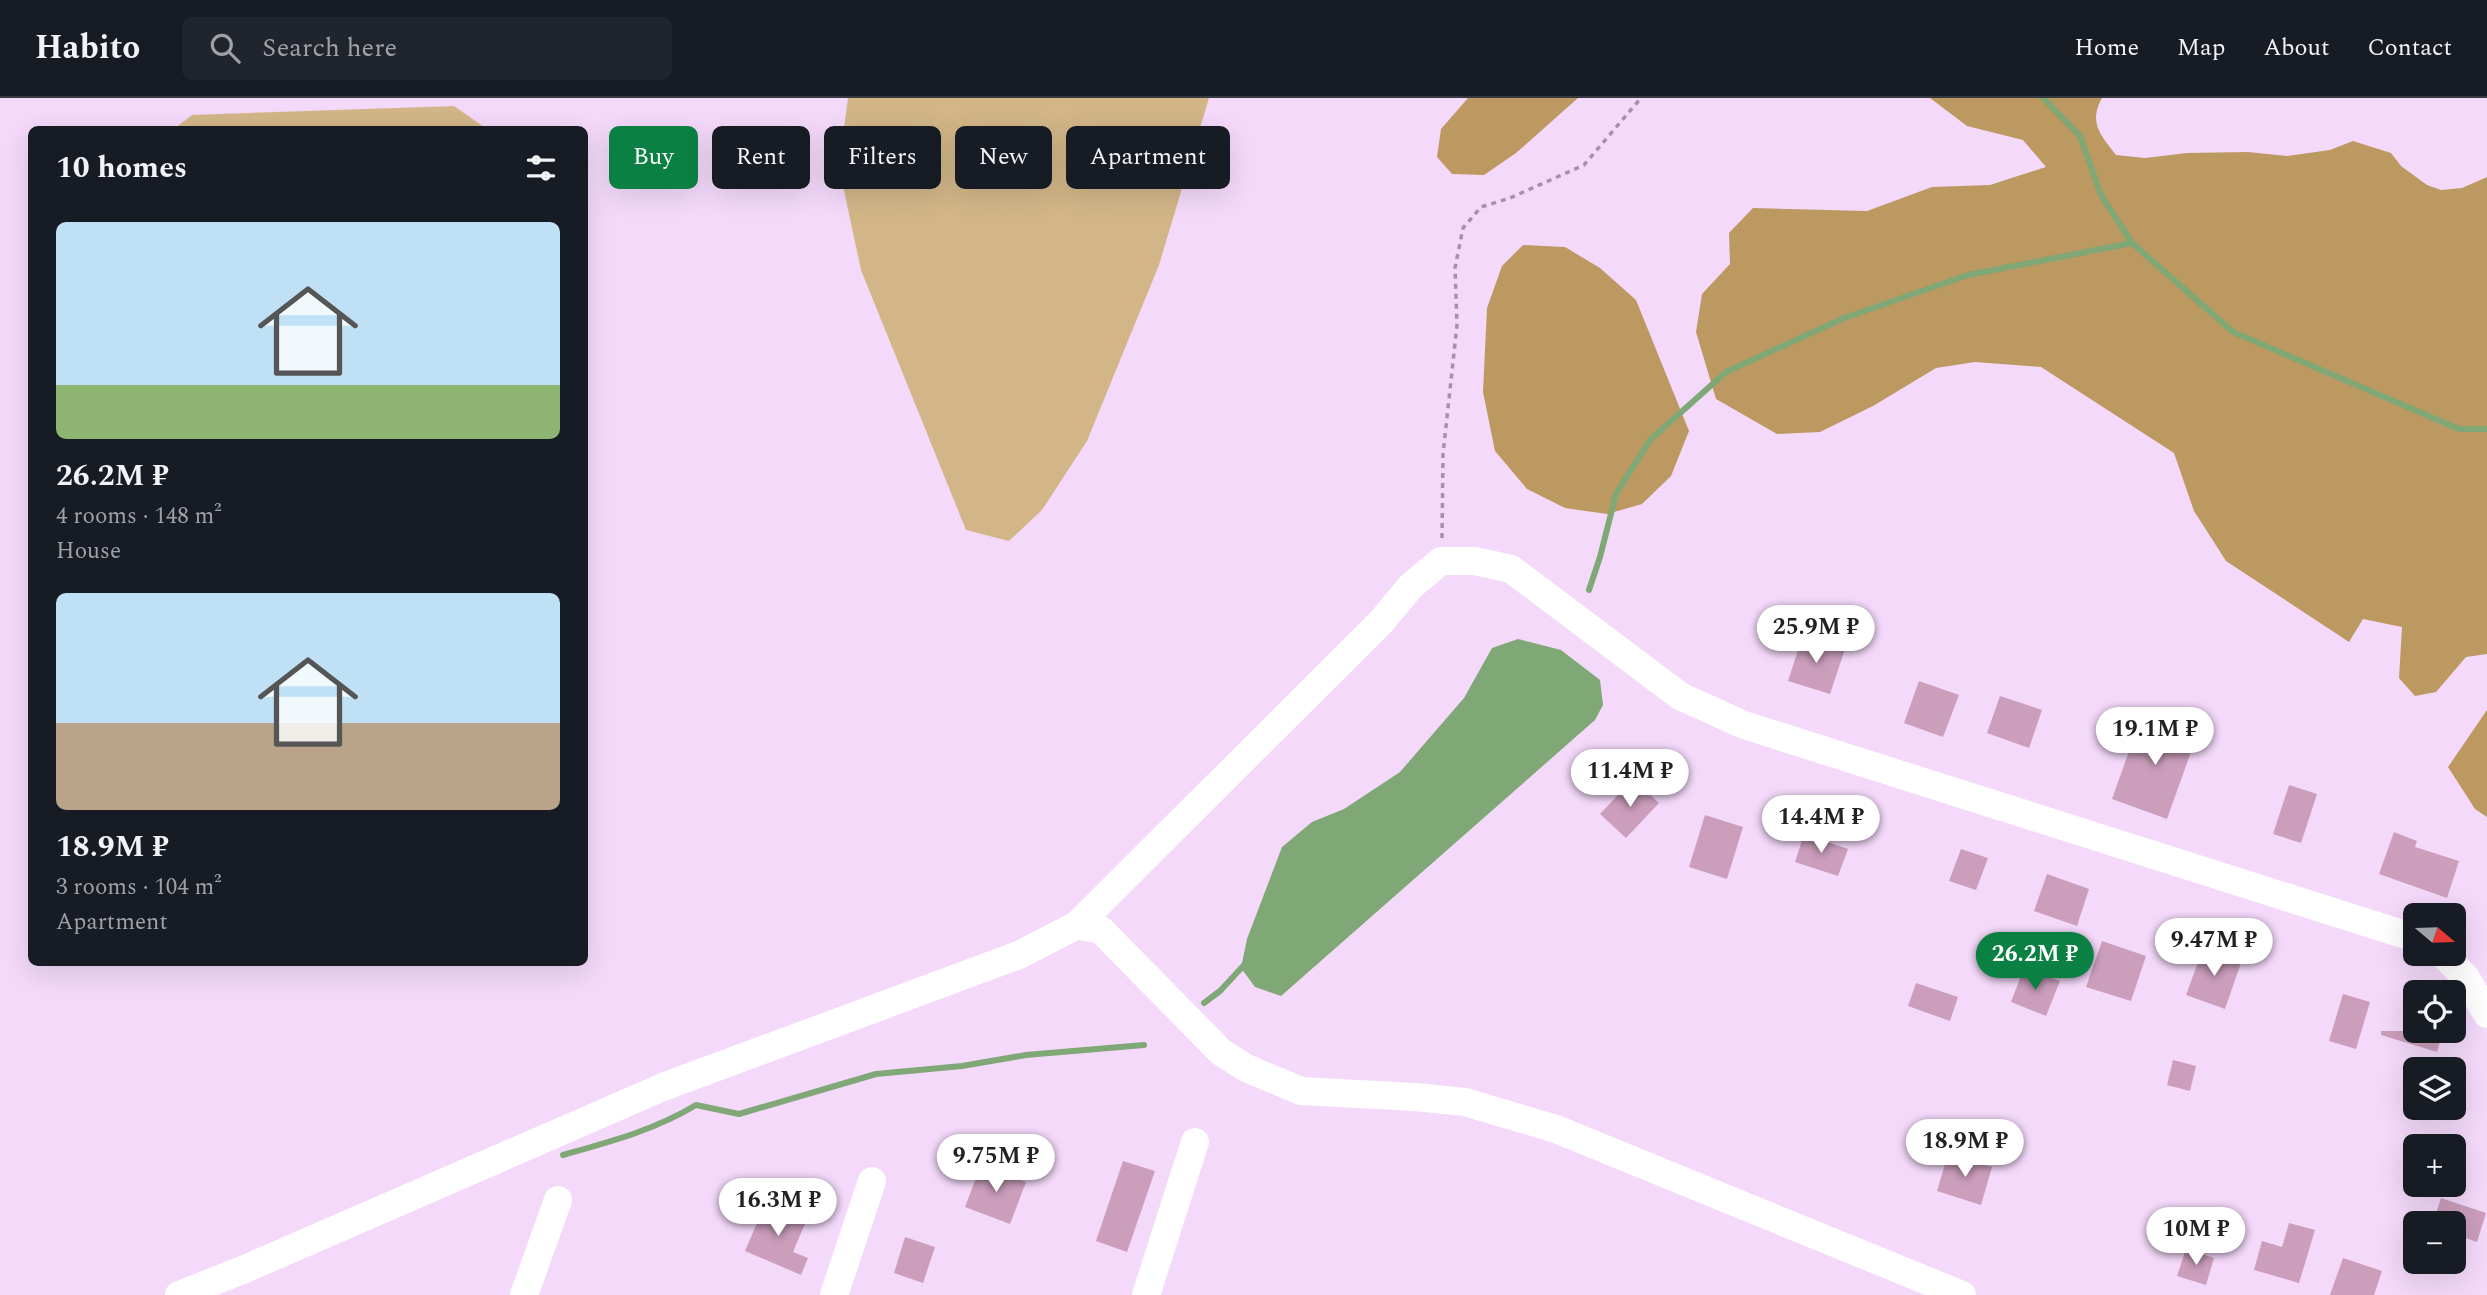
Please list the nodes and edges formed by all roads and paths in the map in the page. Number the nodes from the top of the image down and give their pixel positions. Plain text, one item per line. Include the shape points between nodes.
1 (1641, 98) edge
2 (1441, 561) junction
3 (1077, 925) junction
4 (2403, 933) edge
5 (2455, 966) edge
6 (2487, 1014) edge
7 (1195, 1142) dead end
8 (872, 1181) dead end
9 (558, 1200) dead end
10 (179, 1295) edge
11 (524, 1295) edge
12 (834, 1295) edge
13 (1146, 1295) edge
14 (1962, 1295) edge

1 - 2 path via 1584,165 1481,207 1463,229 1455,268 1457,325 1443,454
2 - 3 street via 1411,586 1381,622
2 - 4 street via 1475,561 1511,569 1680,696 1744,724
3 - 10 street via 1018,955 663,1087
3 - 14 street via 1101,930 1221,1052 1301,1091 1465,1102 1556,1129
5 - 6 street
7 - 13 street
8 - 12 street
9 - 11 street

